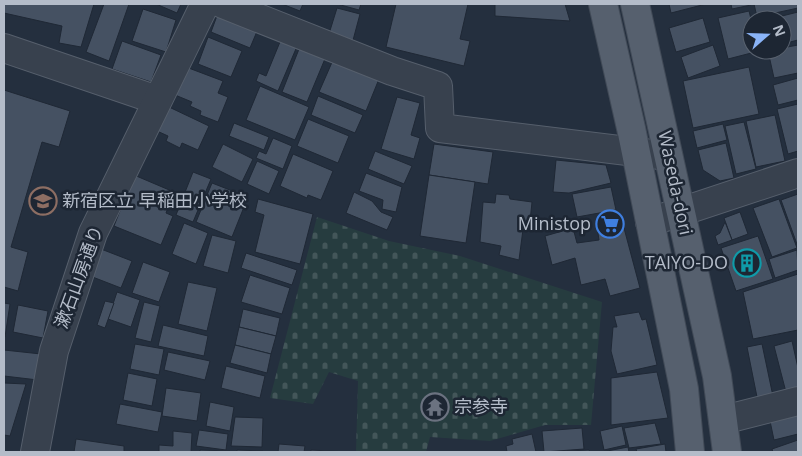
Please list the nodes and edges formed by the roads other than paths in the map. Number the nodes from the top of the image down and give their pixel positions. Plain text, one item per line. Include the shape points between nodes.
1 (205, 4) edge
2 (223, 4) edge
3 (603, 4) edge
4 (635, 4) edge
5 (4, 48) edge
6 (157, 100) junction
7 (636, 152) junction
8 (668, 156) junction
9 (798, 173) edge
10 (682, 213) junction
11 (650, 222) junction
12 (798, 402) edge
13 (723, 420) junction
14 (35, 452) edge
15 (690, 452) edge
16 (727, 452) edge

1 - 6 street, 漱石山房通り
2 - 7 street via 438,86 440,128
3 - 7 main road, Waseda-dori
4 - 8 main road, Waseda-dori
5 - 6 street
6 - 14 street, 漱石山房通り via 93,234 69,299 54,351
7 - 8 street
7 - 11 main road, Waseda-dori
8 - 10 main road, Waseda-dori
9 - 10 street
10 - 11 street
10 - 13 main road, Waseda-dori via 717,376
11 - 15 main road, Waseda-dori via 684,390
12 - 13 street
13 - 16 main road, Waseda-dori

